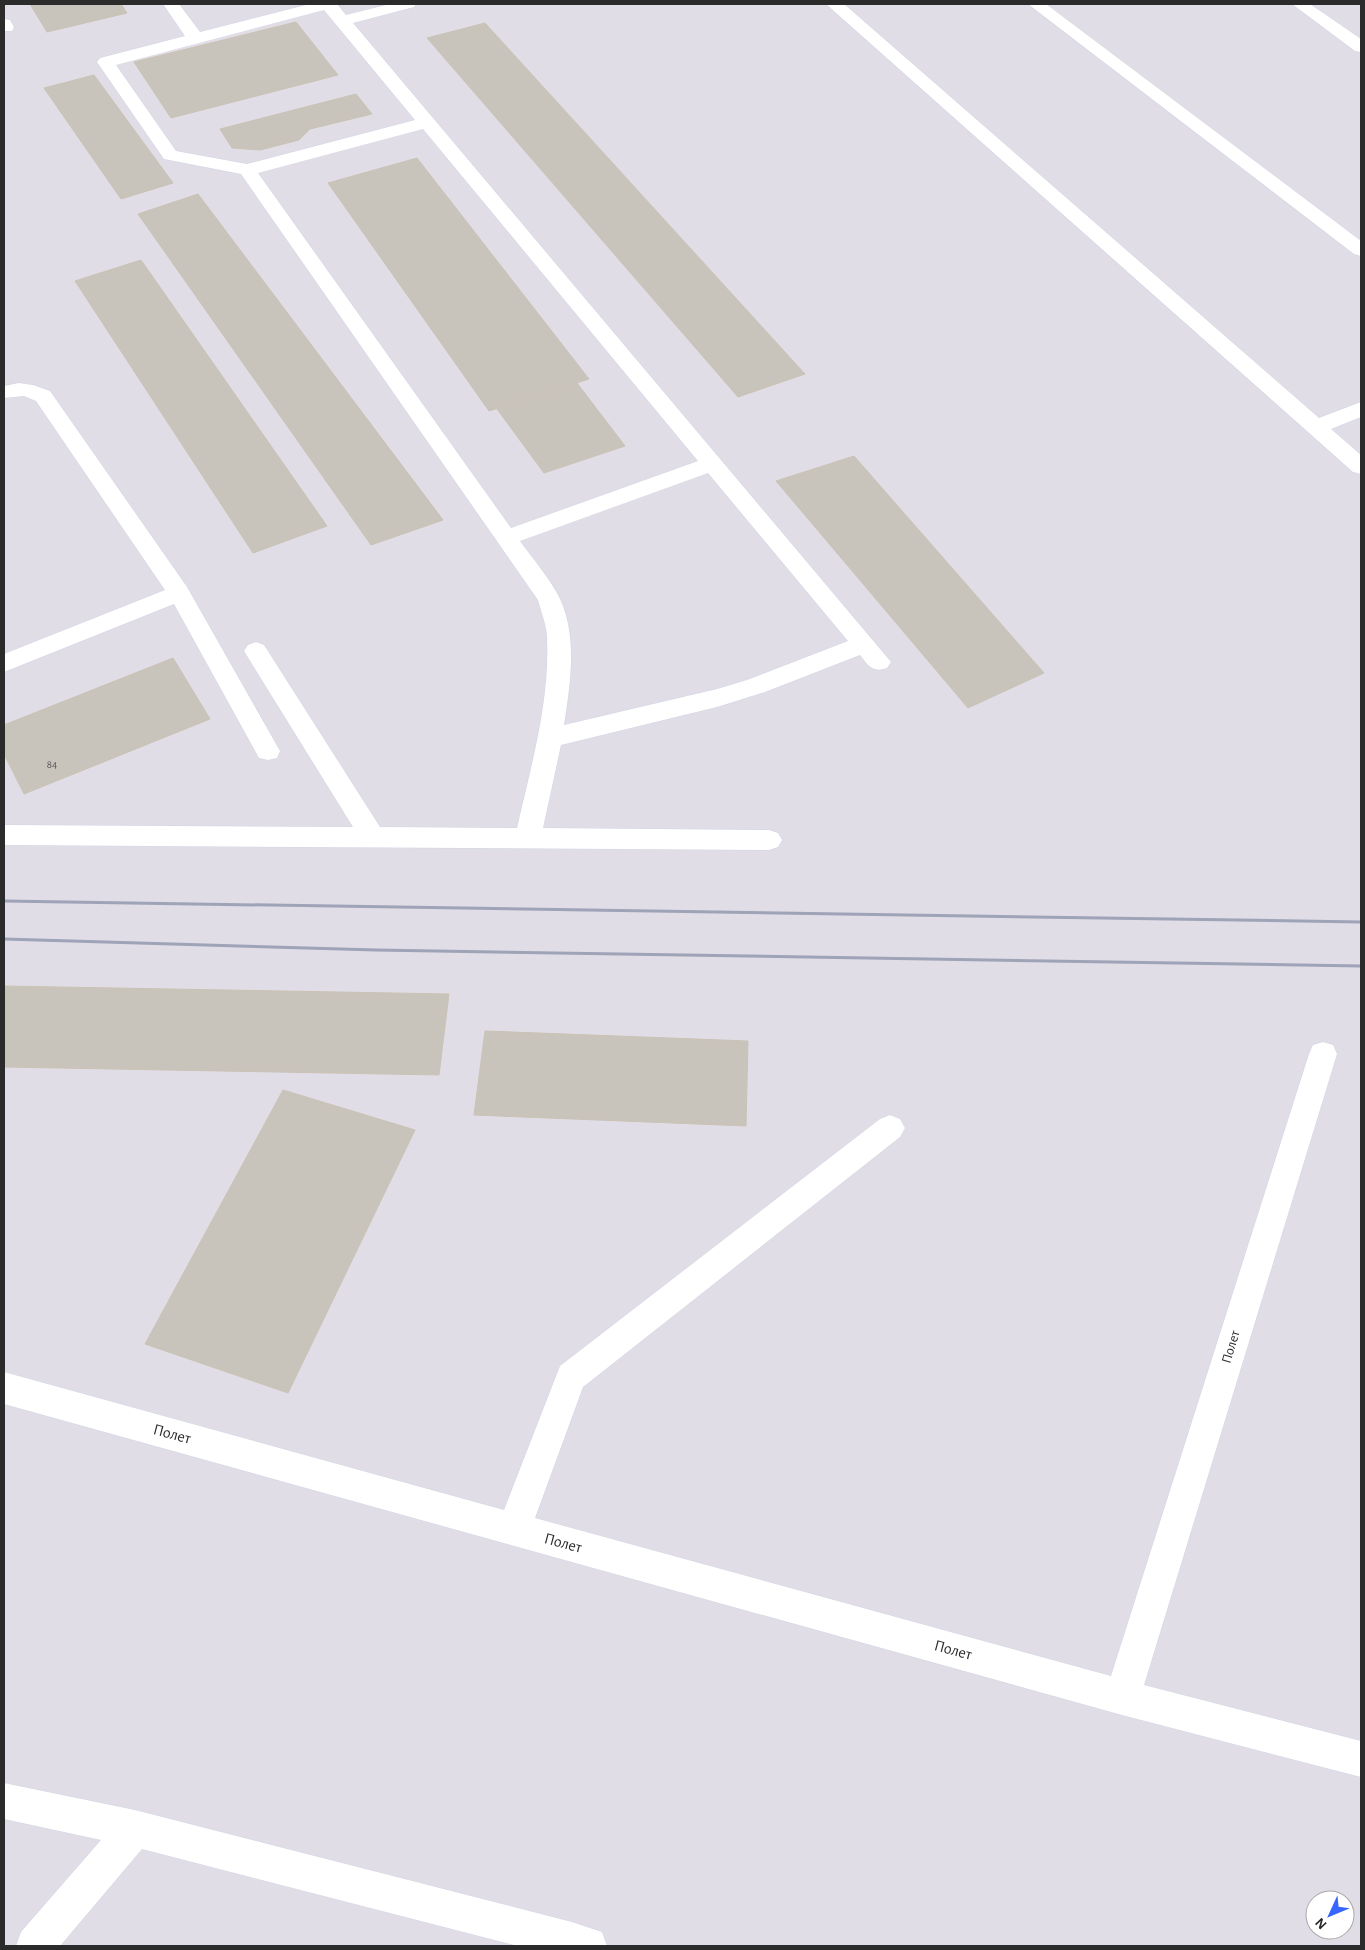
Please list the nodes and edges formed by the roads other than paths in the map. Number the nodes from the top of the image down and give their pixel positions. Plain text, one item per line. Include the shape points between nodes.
1 (171, 4) edge
2 (328, 4) edge
3 (408, 4) edge
4 (834, 4) edge
5 (1036, 4) edge
6 (1300, 4) edge
7 (342, 21) junction
8 (195, 38) junction
9 (1361, 47) edge
10 (427, 122) junction
11 (247, 170) junction
12 (1361, 250) edge
13 (4, 392) edge
14 (1361, 410) edge
15 (1316, 427) junction
16 (713, 463) junction
17 (1361, 467) edge
18 (506, 538) junction
19 (179, 593) junction
20 (256, 652) dead end
21 (4, 663) edge
22 (550, 738) junction
23 (268, 751) dead end
24 (4, 835) edge
25 (373, 838) junction
26 (528, 839) junction
27 (769, 840) dead end
28 (1323, 1054) dead end
29 (890, 1128) dead end
30 (4, 1388) edge
31 (514, 1529) junction
32 (1122, 1697) junction
33 (1361, 1759) edge
34 (4, 1801) edge
35 (135, 1829) junction
36 (576, 1944) edge
37 (35, 1946) edge

1 - 8 street
2 - 7 street
2 - 8 street
3 - 7 street
4 - 15 street
5 - 12 street
6 - 9 street
7 - 10 street
8 - 11 street via 106,62 170,155
10 - 11 street
10 - 16 street
11 - 18 street
13 - 19 street via 18,389 43,396
14 - 15 street
15 - 17 street
16 - 18 street
16 - 22 street via 872,653 716,698
18 - 22 street via 549,599 559,636 557,692
19 - 21 street
19 - 23 street
20 - 25 street
22 - 26 street
24 - 25 street
25 - 26 street
26 - 27 street
28 - 32 street, Полет
29 - 31 street via 571,1377
30 - 31 street, Полет
31 - 32 street, Полет
32 - 33 street, Полет
34 - 35 street
35 - 36 street
35 - 37 street

